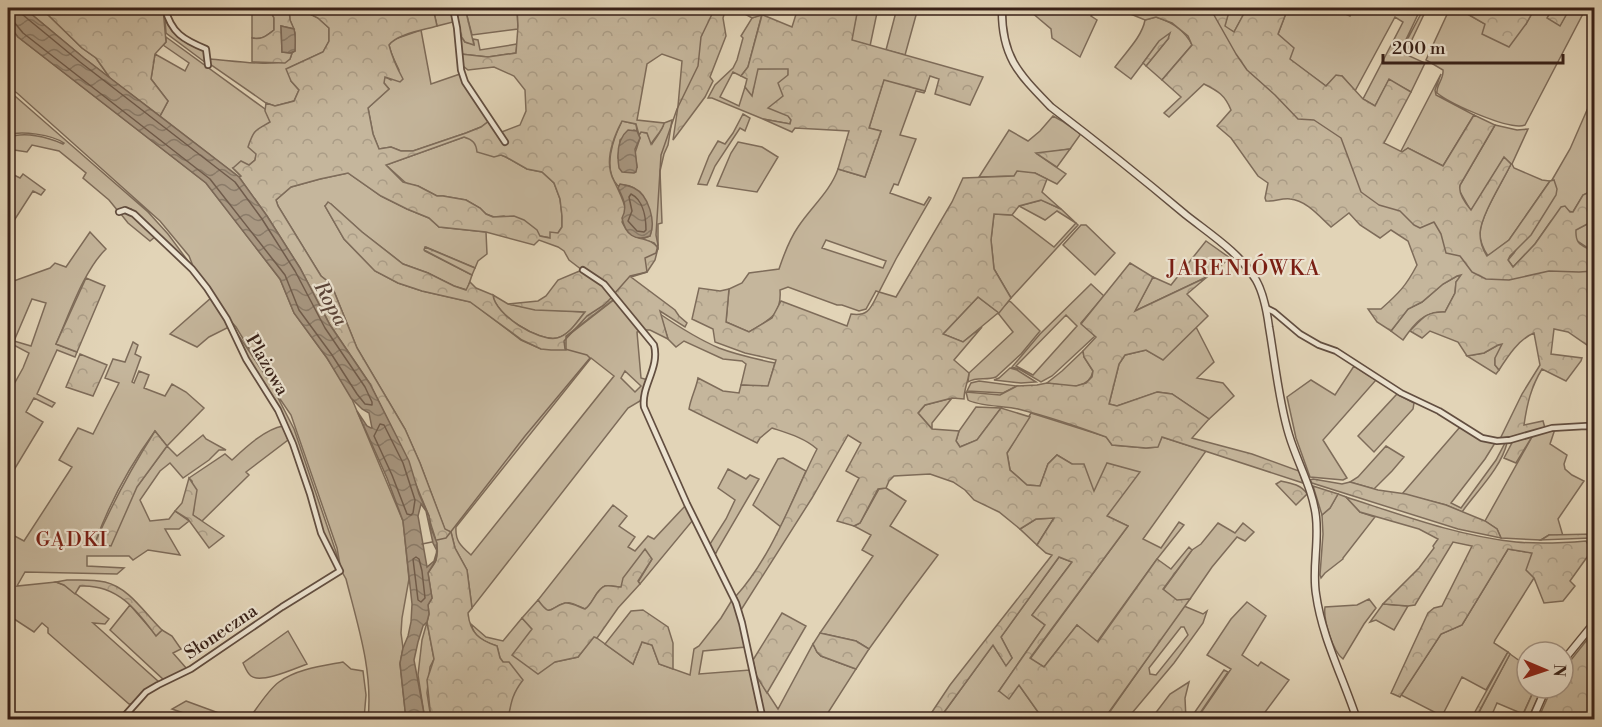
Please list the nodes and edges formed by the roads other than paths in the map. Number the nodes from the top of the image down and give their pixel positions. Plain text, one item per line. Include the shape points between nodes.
1 (165, 8) edge
2 (453, 8) edge
3 (1002, 8) edge
4 (208, 66) dead end
5 (505, 142) dead end
6 (119, 212) dead end
7 (583, 270) dead end
8 (1266, 308) junction
9 (1594, 427) edge
10 (340, 571) joint
11 (1594, 623) edge
12 (1575, 646) edge
13 (1541, 700) edge
14 (121, 720) edge
15 (763, 720) edge
16 (1357, 720) edge
17 (1532, 720) edge

1 - 4 street via 173,28 206,49
2 - 5 street via 465,82
3 - 8 street via 1006,46 1022,75 1051,107 1237,256 1256,280
6 - 10 street, Plażowa via 134,214 192,269 227,319 278,410 321,533
7 - 15 street via 601,281 655,348 644,407 736,603
8 - 9 street via 1300,334 1336,351 1482,438 1510,440 1552,428
8 - 16 street via 1288,434 1316,514 1315,592 1319,613
10 - 14 street, Słoneczna via 191,669 146,692
11 - 12 street
13 - 17 street

